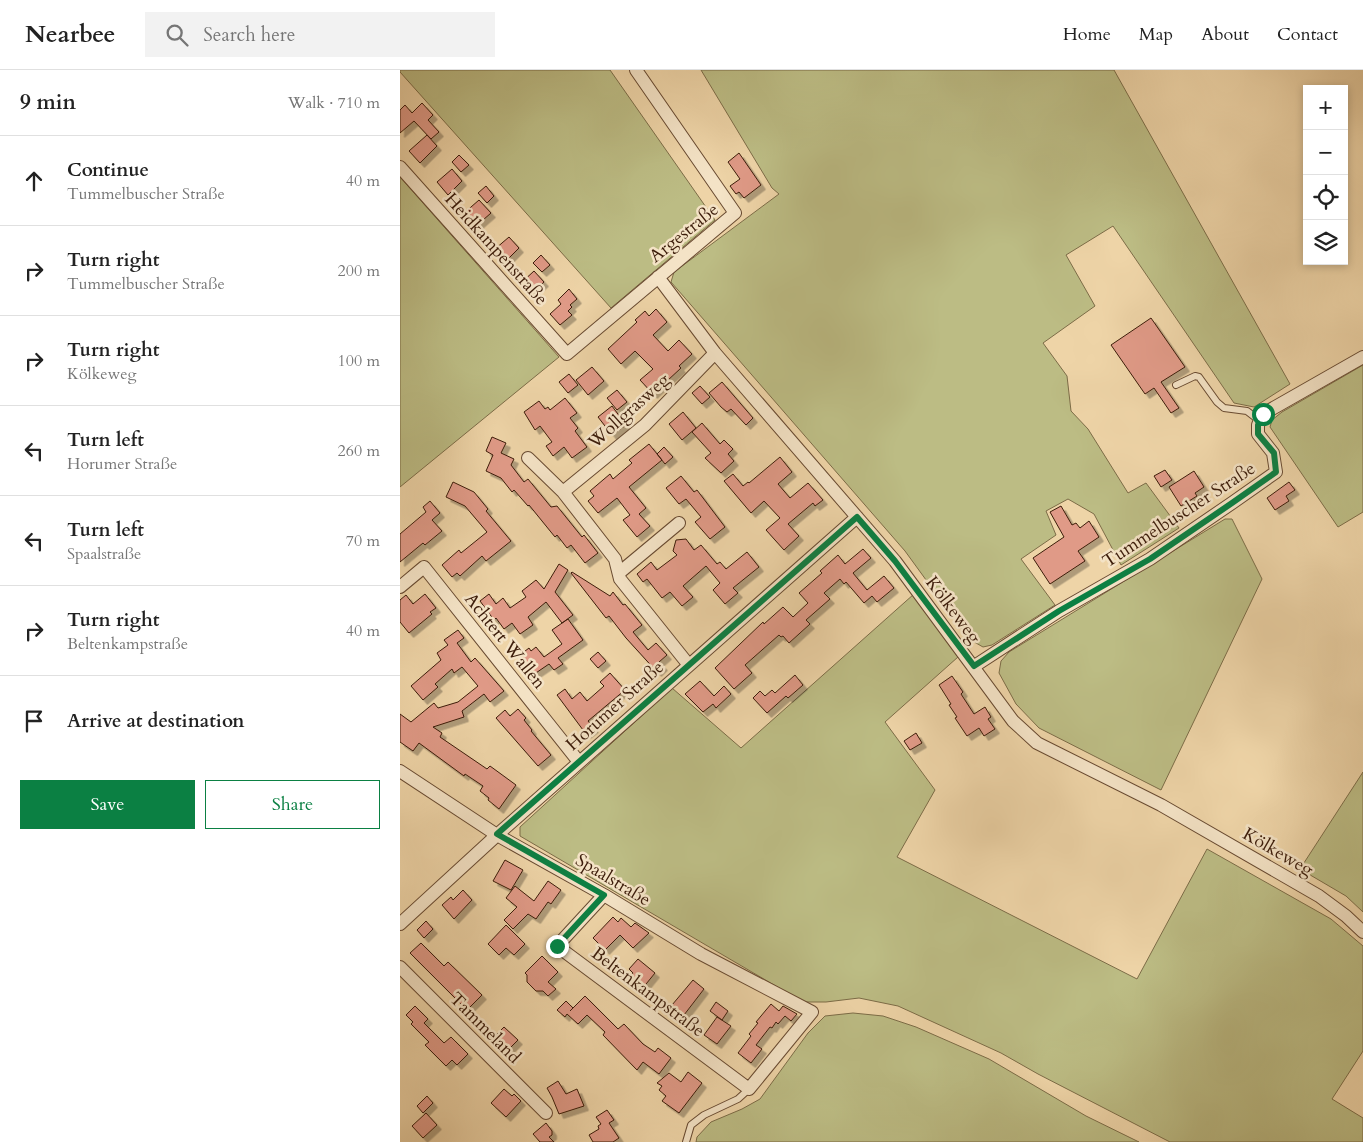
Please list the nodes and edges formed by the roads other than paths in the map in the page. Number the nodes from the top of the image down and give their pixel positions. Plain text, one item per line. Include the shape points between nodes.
1 (636, 70) edge
2 (400, 167) edge
3 (658, 277) junction
4 (715, 353) junction
5 (567, 354) joint
6 (1363, 356) edge
7 (1176, 386) dead end
8 (1260, 421) junction
9 (528, 458) dead end
10 (563, 492) junction
11 (857, 517) junction
12 (680, 523) dead end
13 (619, 573) junction
14 (400, 587) edge
15 (688, 664) junction
16 (974, 666) junction
17 (579, 762) junction
18 (400, 771) edge
19 (497, 834) junction
20 (604, 895) junction
21 (400, 924) edge
22 (1363, 932) edge
23 (400, 967) edge
24 (749, 1090) junction
25 (546, 1113) dead end
26 (686, 1142) edge

1 - 3 street, Argestraße via 736,213
2 - 5 street, Heidkampenstraße
3 - 4 street, Kölkeweg
3 - 5 street, Argestraße
4 - 10 street, Wollgrasweg via 645,425
4 - 11 street, Kölkeweg
6 - 8 street via 1263,414
7 - 8 lane via 1198,377 1224,408 1247,411
8 - 16 street, Tummelbuscher Straße via 1258,434 1274,453 1276,472 1150,559 1059,611
9 - 10 street
10 - 13 street via 615,559
11 - 15 street, Horumer Straße
11 - 16 street, Kölkeweg via 895,561
12 - 13 street
13 - 15 street via 620,579
14 - 17 street, Achtert Wallen via 424,567
15 - 17 street, Horumer Straße
16 - 22 street, Kölkeweg via 1013,721 1037,743 1161,805 1310,892 1346,916
17 - 19 street, Horumer Straße
18 - 19 street, Spaalstraße
19 - 20 street, Spaalstraße
19 - 21 street, Horumer Straße
20 - 24 street, Beltenkampstraße via 557,946
20 - 24 street, Spaalstraße via 700,954 812,1012
23 - 25 street, Tammeland
24 - 26 lane via 691,1125

